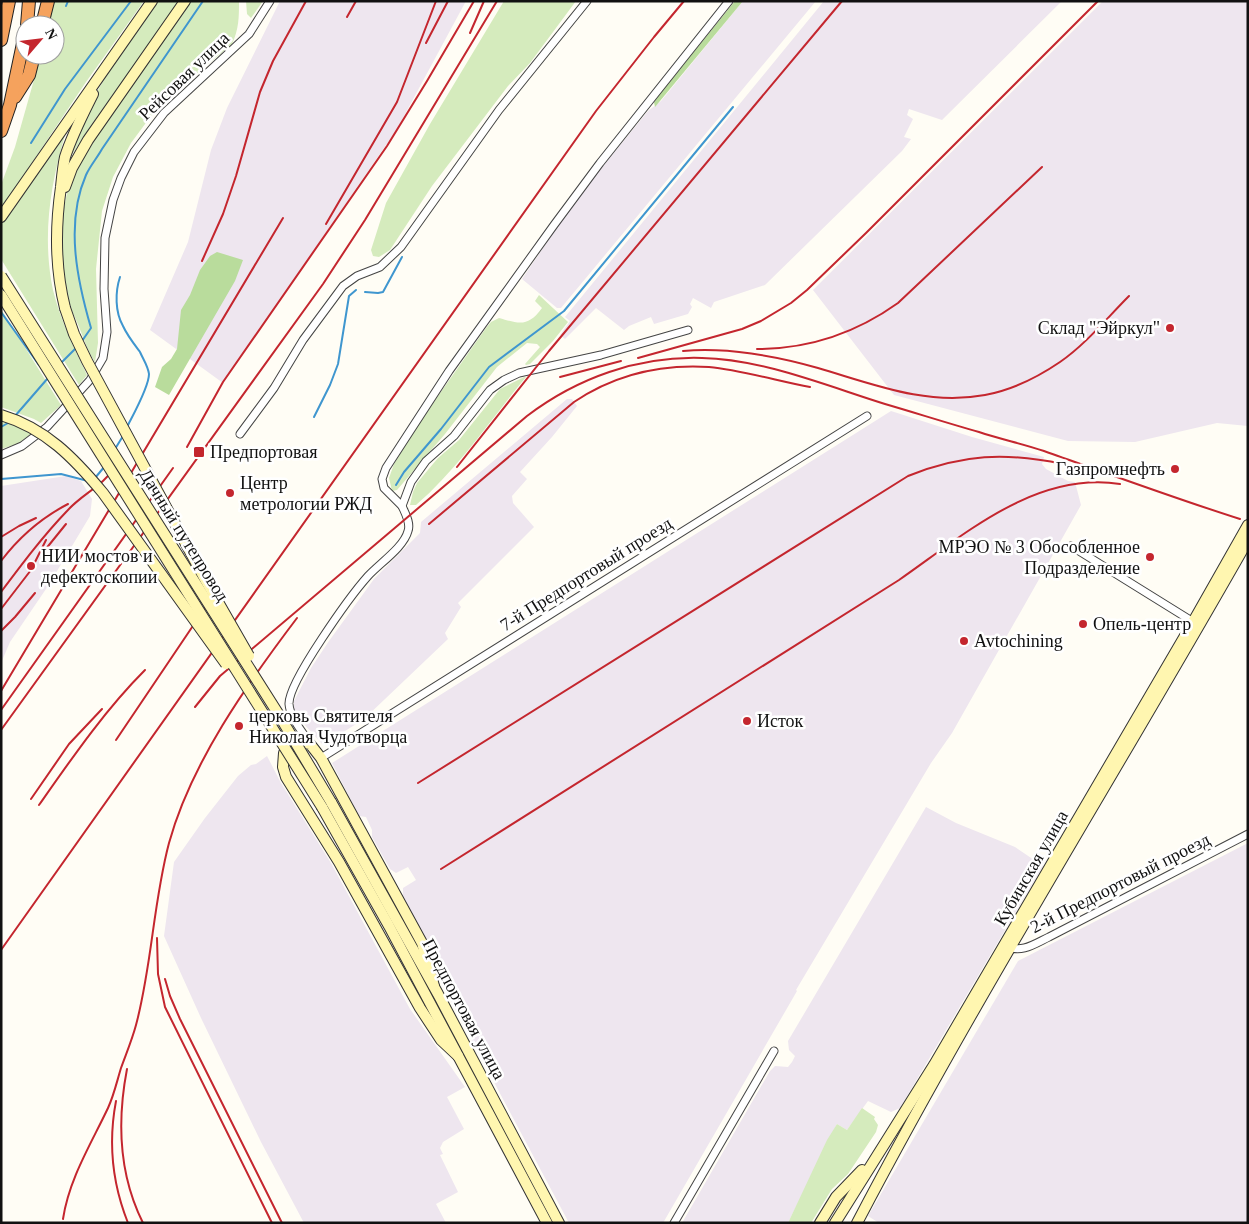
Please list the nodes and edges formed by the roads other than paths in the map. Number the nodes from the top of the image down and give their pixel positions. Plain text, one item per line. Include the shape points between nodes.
1 (9, 1) edge
2 (29, 1) edge
3 (48, 1) edge
4 (152, 1) edge
5 (185, 1) edge
6 (270, 1) edge
7 (587, 1) edge
8 (729, 1) edge
9 (27, 15) edge
10 (44, 15) edge
11 (1, 40) edge
12 (109, 63) junction
13 (18, 65) edge
14 (32, 65) edge
15 (10, 105) junction
16 (1, 131) edge
17 (58, 207) junction
18 (1, 217) edge
19 (1, 276) edge
20 (1, 295) edge
21 (688, 330) dead end
22 (1, 414) edge
23 (867, 416) dead end
24 (240, 434) dead end
25 (1, 455) edge
26 (402, 506) junction
27 (1248, 525) edge
28 (1248, 540) edge
29 (1070, 546) dead end
30 (1196, 624) junction
31 (264, 712) junction
32 (279, 715) junction
33 (310, 744) junction
34 (321, 758) junction
35 (332, 815) junction
36 (1248, 834) edge
37 (1008, 946) junction
38 (434, 986) junction
39 (774, 1051) dead end
40 (458, 1056) junction
41 (878, 1152) junction
42 (547, 1223) edge
43 (559, 1223) edge
44 (674, 1223) edge
45 (820, 1223) edge
46 (835, 1223) edge
47 (857, 1223) edge

1 - 11 highway
2 - 9 highway
3 - 10 highway
4 - 12 main road
5 - 17 main road via 88,140 72,168
6 - 25 street, Рейсовая улица via 249,34 164,113 134,152 121,178 107,224 103,358 90,380 47,427 22,446
7 - 24 street via 499,110 401,247 380,267 357,276 344,286
8 - 26 street via 554,225 449,371 386,468 382,480 384,488
12 - 17 main road via 76,127 65,158
12 - 18 main road
13 - 15 highway
14 - 15 highway via 29,75
15 - 16 highway
17 - 32 main road, bridge via 60,288 74,334
19 - 32 main road, Дачный путепровод, bridge
20 - 31 main road, Дачный путепровод, bridge
21 - 26 street via 601,355 519,373 504,380 490,390 454,436 426,461 411,482
22 - 31 main road, bridge via 44,434 83,468 250,699
23 - 34 street, 7-й Предпортовый проезд
26 - 33 street via 409,530 403,542 368,576 300,672 291,694 292,716
27 - 30 main road, Кубинская улица
28 - 30 main road, Кубинская улица
29 - 30 street
30 - 37 main road, Кубинская улица
31 - 35 main road, Дачный путепровод, bridge
32 - 35 main road, Дачный путепровод, bridge
33 - 34 main road
33 - 40 main road via 300,742 284,753 286,776 339,862 420,1008 441,1040
34 - 38 main road via 422,943
35 - 38 main road, Предпортовая улица
35 - 40 main road, Предпортовая улица
36 - 37 street, 2-й Предпортовый проезд via 1049,937 1022,949
37 - 41 main road, Кубинская улица
37 - 47 main road, Кубинская улица
38 - 43 main road, Предпортовая улица
39 - 44 street
40 - 42 main road, Предпортовая улица
41 - 45 main road via 836,1197
41 - 46 main road, Кубинская улица

